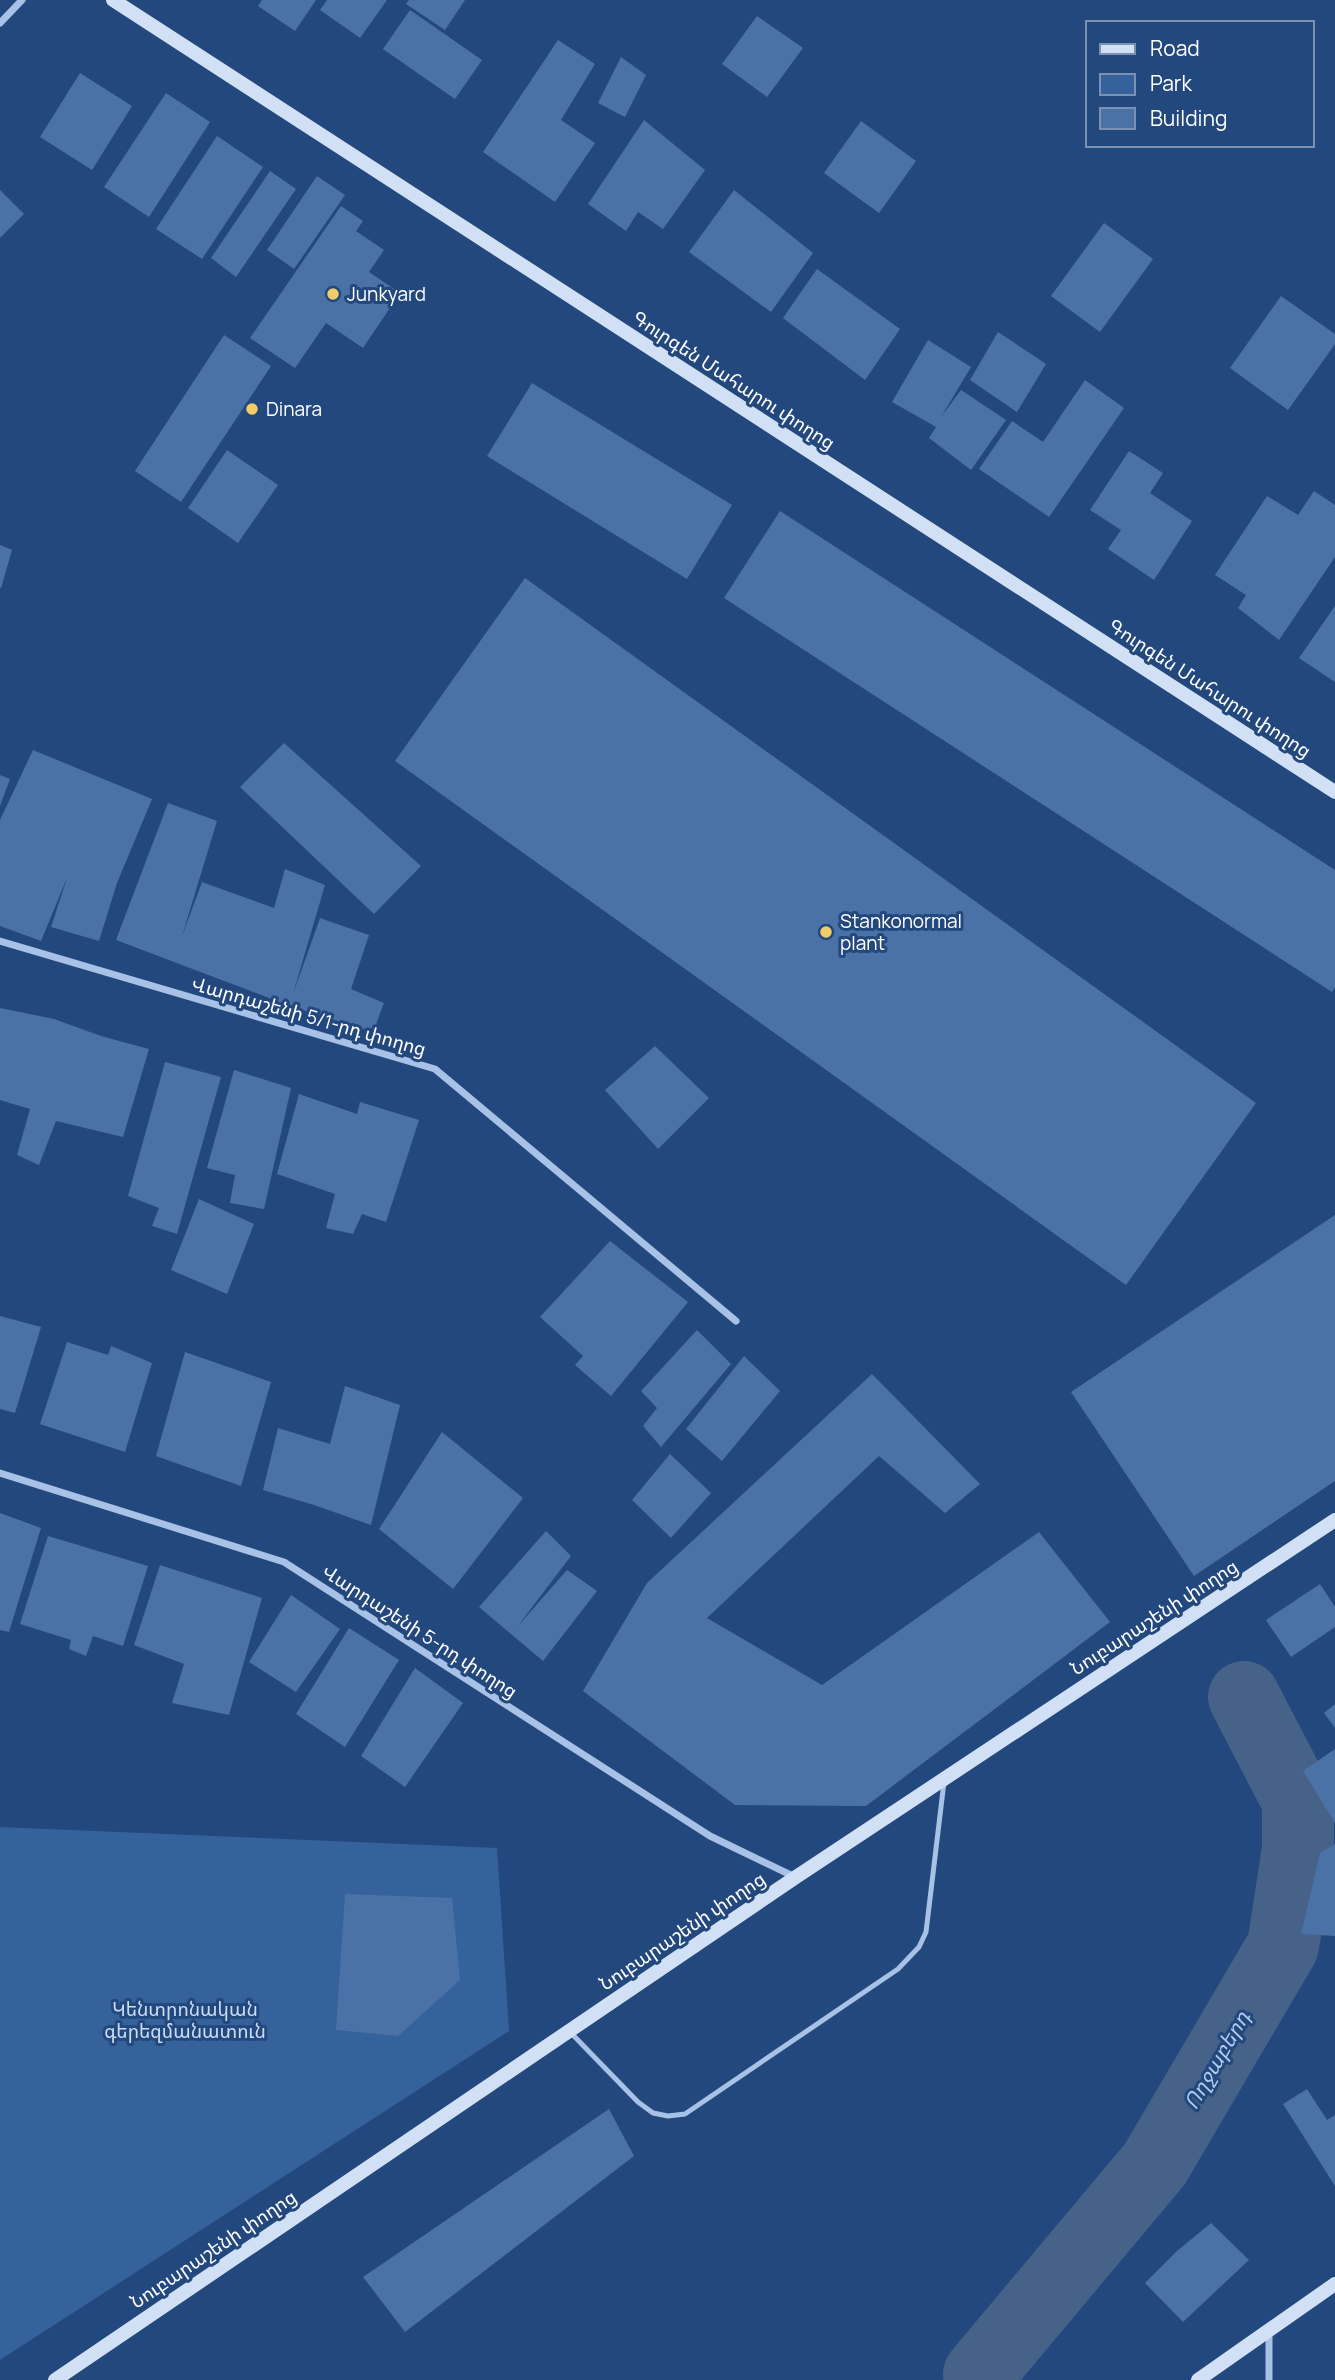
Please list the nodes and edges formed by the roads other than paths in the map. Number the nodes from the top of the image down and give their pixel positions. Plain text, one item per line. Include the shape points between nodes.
1 (22, 0) edge
2 (113, 0) edge
3 (0, 23) edge
4 (1335, 792) edge
5 (0, 941) edge
6 (736, 1321) dead end
7 (0, 1473) edge
8 (1335, 1520) edge
9 (944, 1779) junction
10 (796, 1877) junction
11 (568, 2031) junction
12 (1335, 2284) edge
13 (1269, 2331) junction
14 (55, 2380) edge
15 (1198, 2380) edge
16 (1269, 2380) edge

1 - 3 street
2 - 4 main road, Գուրգեն Մահարու փողոց
5 - 6 street, Վարդաշենի 5/1-րդ փողոց via 435,1069
7 - 10 street, Վարդաշենի 5-րդ փողոց via 284,1562 710,1836
8 - 9 main road, Նուբարաշենի փողոց
9 - 10 main road, Նուբարաշենի փողոց
9 - 11 lane via 926,1932 919,1947 898,1969 685,2114 653,2113
10 - 11 main road, Նուբարաշենի փողոց
11 - 14 main road, Նուբարաշենի փողոց
12 - 13 main road
13 - 15 main road
13 - 16 street

